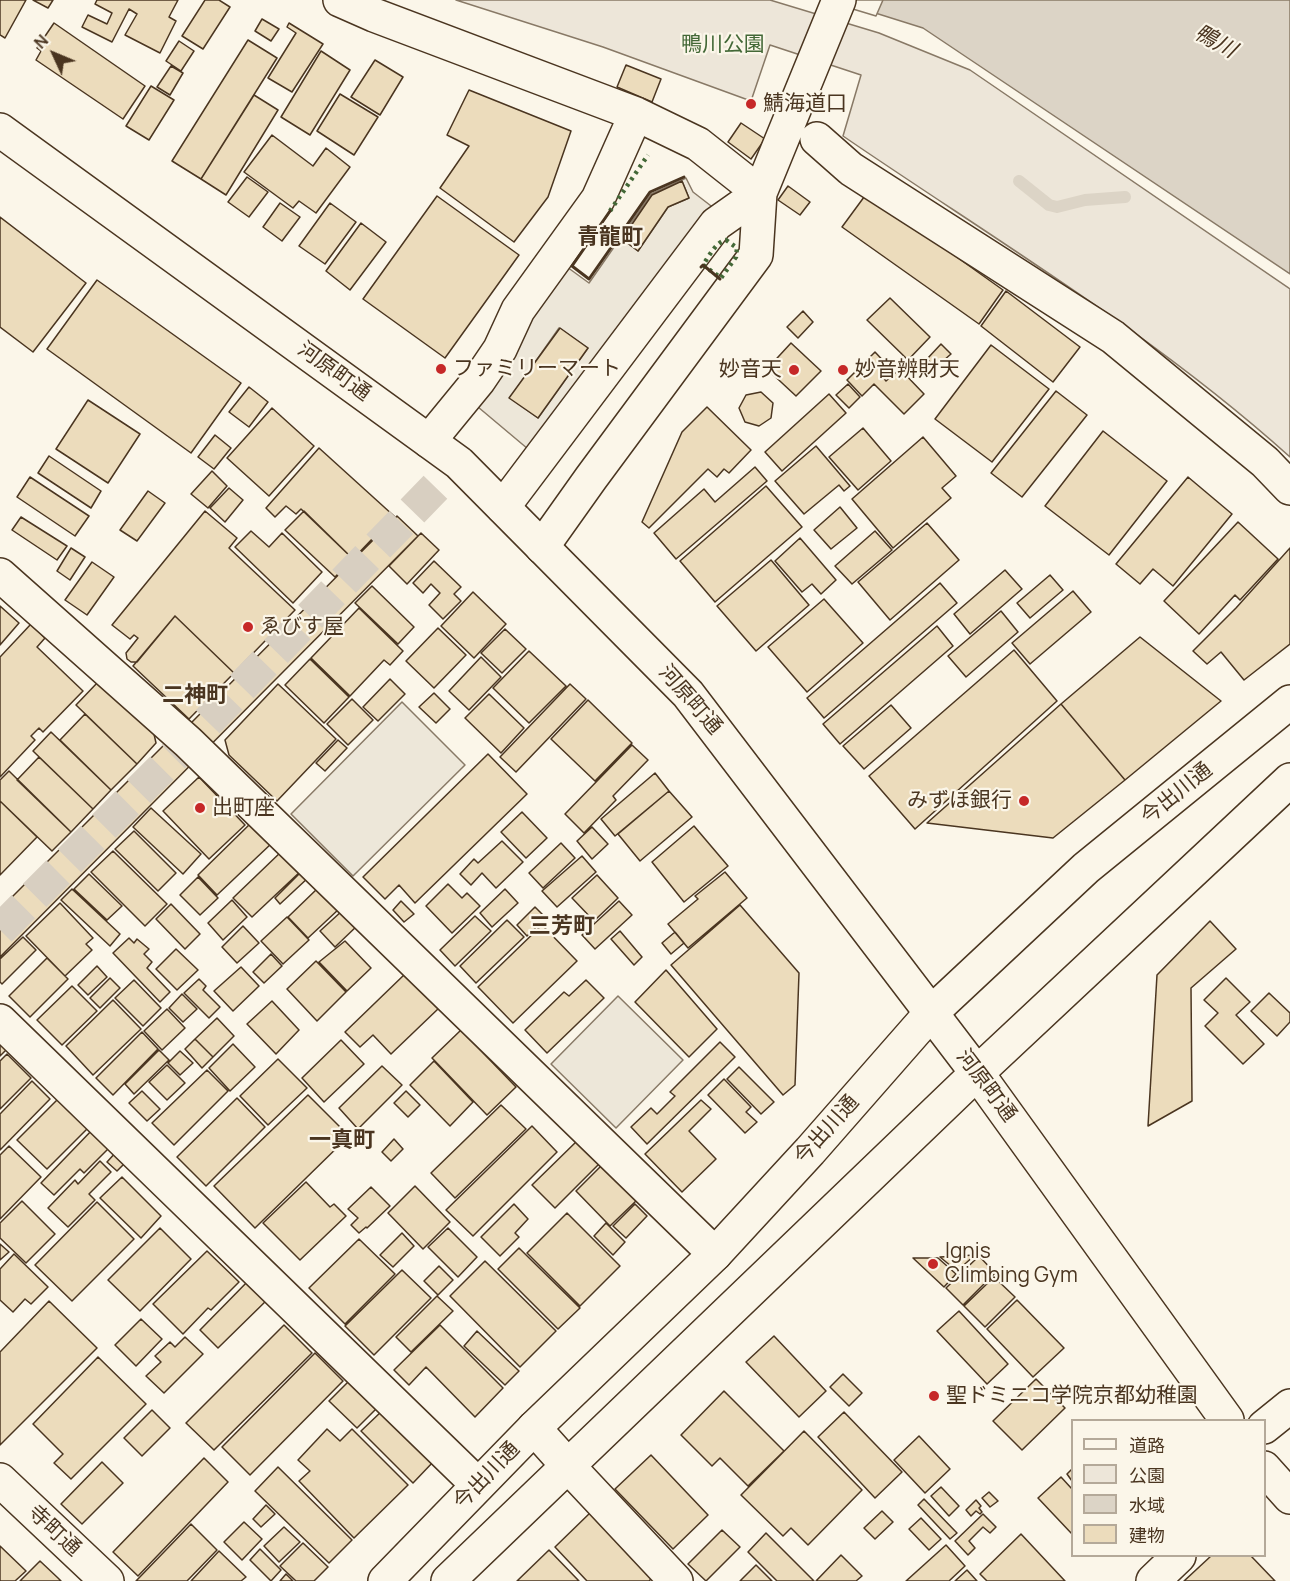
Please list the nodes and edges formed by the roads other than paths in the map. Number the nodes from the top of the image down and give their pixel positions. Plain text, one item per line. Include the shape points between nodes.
1 (340, 0) edge
2 (838, 0) edge
3 (636, 114) junction
4 (0, 129) edge
5 (817, 139) dead end
6 (760, 193) junction
7 (429, 441) junction
8 (1290, 488) edge
9 (503, 507) junction
10 (542, 547) junction
11 (0, 575) edge
12 (1290, 702) edge
13 (1290, 780) edge
14 (931, 1013) junction
15 (0, 1021) edge
16 (977, 1073) junction
17 (715, 1254) junction
18 (1290, 1406) edge
19 (1226, 1419) edge
20 (1266, 1424) edge
21 (534, 1428) junction
22 (568, 1466) junction
23 (1266, 1472) edge
24 (0, 1480) edge
25 (478, 1485) junction
26 (1290, 1497) edge
27 (1178, 1557) edge
28 (107, 1581) edge
29 (386, 1581) edge
30 (448, 1581) edge
31 (676, 1581) edge
32 (1153, 1581) edge

1 - 3 street
2 - 6 street
3 - 6 street via 698,144
3 - 7 street via 598,199 519,310 490,365
4 - 7 street, 河原町通
5 - 8 street via 851,169 1113,337 1265,462
6 - 9 street via 716,224
6 - 10 street via 756,255
7 - 9 street, 河原町通 via 459,463
9 - 10 street, 河原町通
10 - 14 street, 河原町通 via 688,694
11 - 17 street via 188,742
12 - 14 street, 今出川通 via 1086,868
13 - 16 street
14 - 16 street, 河原町通
14 - 17 street, 今出川通
15 - 25 street
16 - 19 street, 河原町通
16 - 22 street
17 - 21 street, 今出川通
18 - 20 street
21 - 22 street
21 - 25 street, 今出川通
22 - 30 street
22 - 31 street
23 - 26 street
24 - 28 street, 寺町通
25 - 29 street, 今出川通
27 - 32 street

